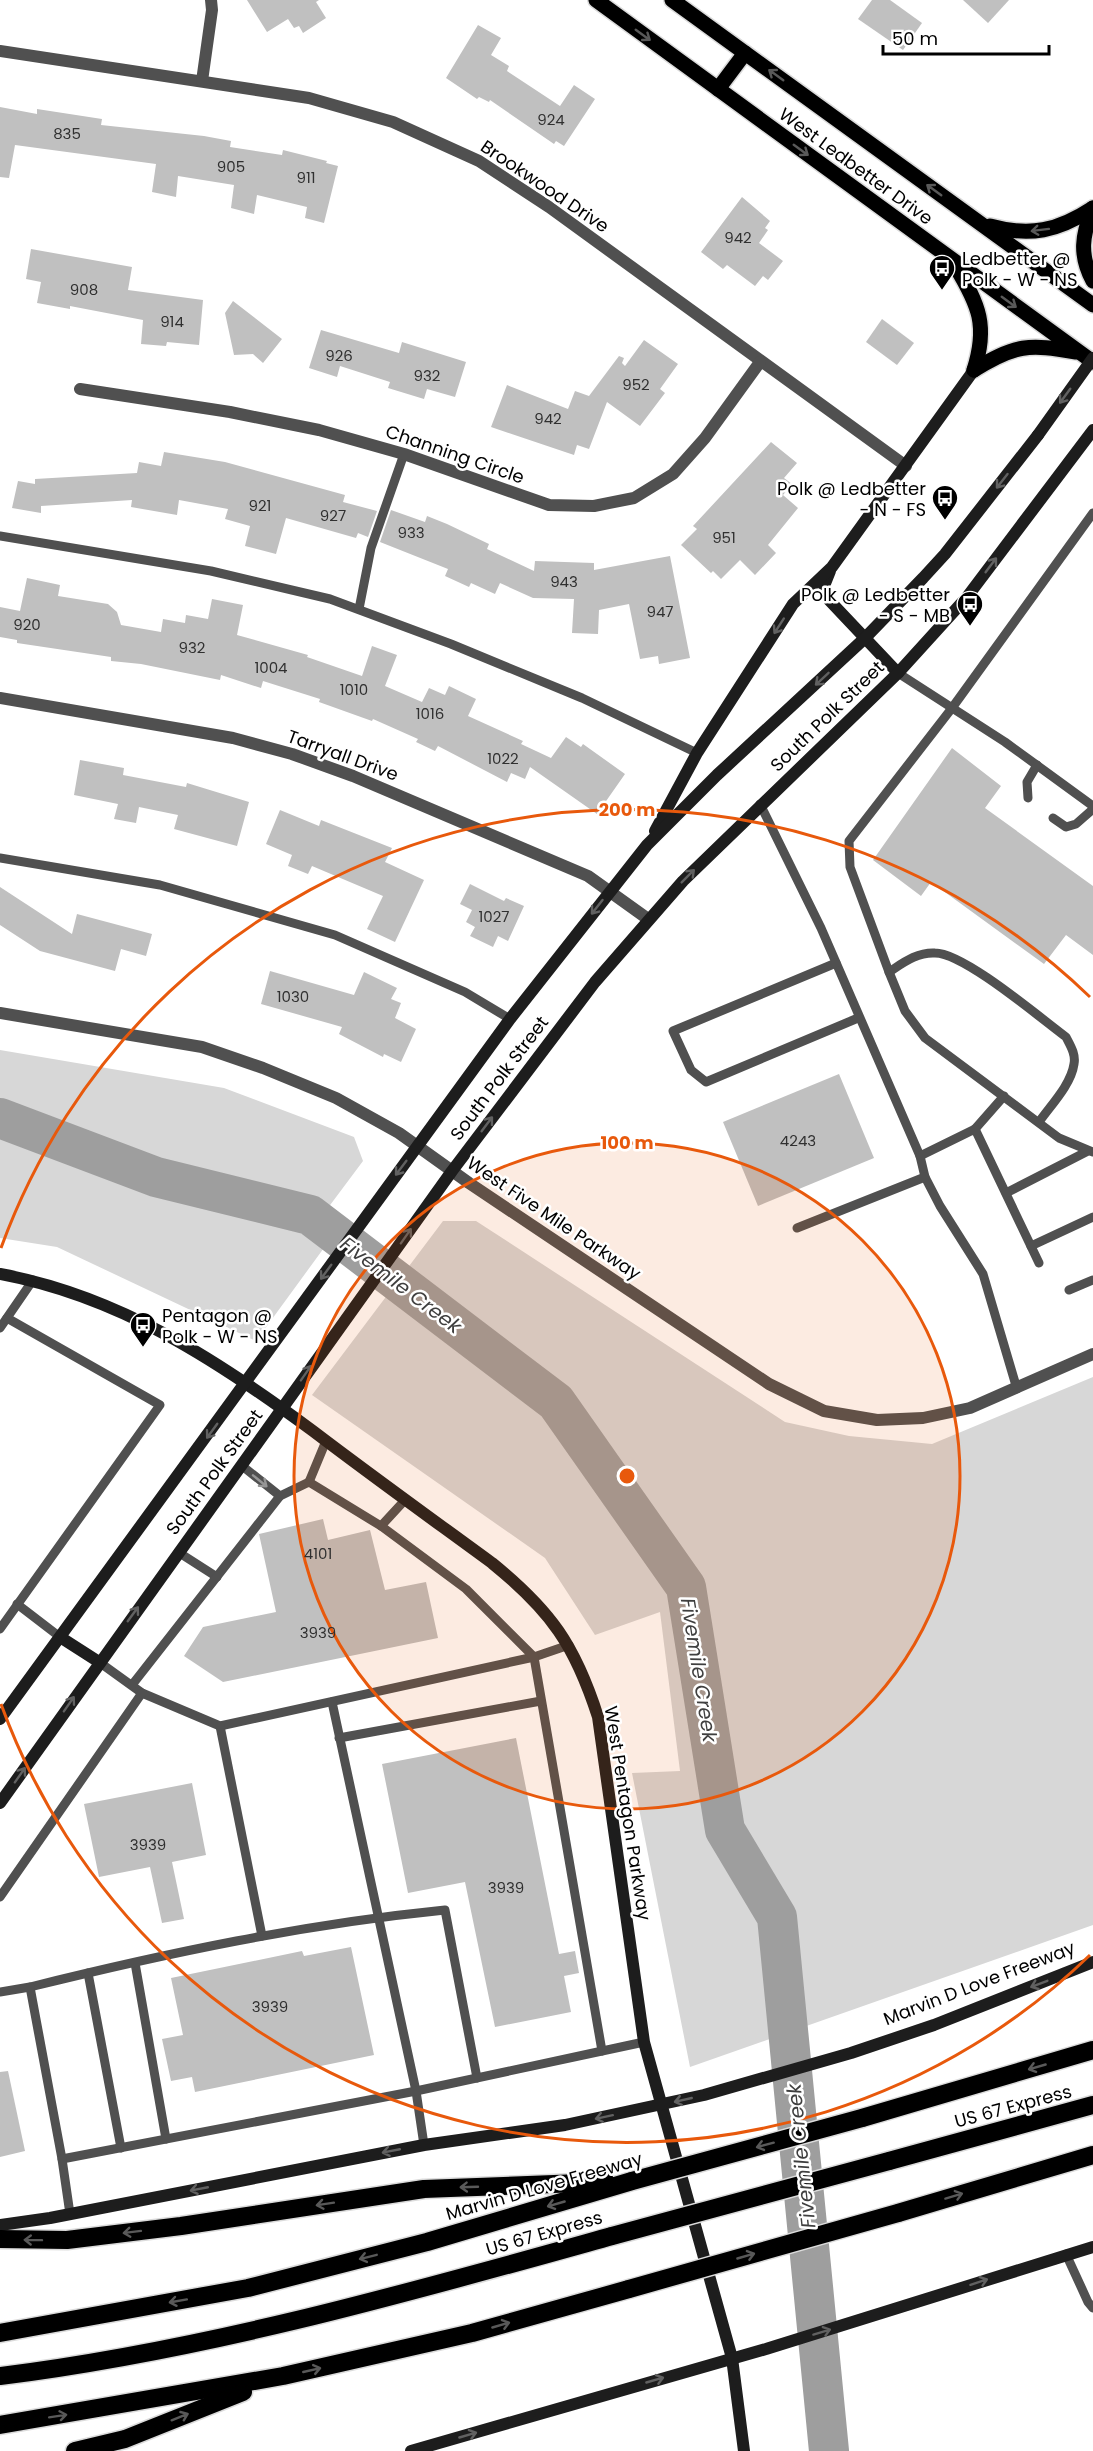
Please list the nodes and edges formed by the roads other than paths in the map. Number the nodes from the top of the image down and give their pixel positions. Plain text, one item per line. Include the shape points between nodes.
1 (211, 0) edge
2 (596, 0) edge
3 (672, 0) edge
4 (0, 51) edge
5 (745, 53) junction
6 (202, 81) junction
7 (718, 89) junction
8 (1093, 208) edge
9 (981, 224) junction
10 (953, 261) junction
11 (1093, 281) edge
12 (1093, 305) edge
13 (1089, 358) edge
14 (760, 362) junction
15 (974, 370) junction
16 (80, 389) dead end
17 (1093, 430) edge
18 (404, 454) junction
19 (906, 466) junction
20 (1093, 513) edge
21 (0, 536) edge
22 (832, 567) junction
23 (359, 609) junction
24 (864, 639) junction
25 (898, 673) junction
26 (0, 698) edge
27 (952, 708) junction
28 (698, 753) junction
29 (1037, 765) junction
30 (1028, 798) dead end
31 (760, 804) junction
32 (1093, 807) edge
33 (1053, 818) dead end
34 (647, 845) junction
35 (0, 858) edge
36 (610, 891) junction
37 (648, 919) junction
38 (836, 963) junction
39 (889, 972) junction
40 (0, 1014) edge
41 (858, 1018) junction
42 (510, 1019) junction
43 (1004, 1096) junction
44 (1039, 1122) junction
45 (975, 1129) junction
46 (418, 1146) junction
47 (1090, 1152) edge
48 (920, 1156) junction
49 (452, 1171) junction
50 (925, 1177) junction
51 (1006, 1193) junction
52 (1093, 1217) edge
53 (797, 1228) dead end
54 (1031, 1246) junction
55 (1039, 1263) dead end
56 (0, 1274) edge
57 (33, 1280) junction
58 (1093, 1280) edge
59 (1069, 1290) dead end
60 (7, 1318) junction
61 (0, 1328) edge
62 (1093, 1354) edge
63 (247, 1383) junction
64 (1017, 1389) junction
65 (282, 1408) junction
66 (326, 1441) junction
67 (241, 1465) junction
68 (309, 1482) junction
69 (280, 1496) junction
70 (405, 1500) junction
71 (381, 1527) junction
72 (178, 1552) junction
73 (217, 1577) junction
74 (17, 1604) junction
75 (0, 1629) edge
76 (60, 1637) junction
77 (569, 1645) junction
78 (534, 1657) junction
79 (99, 1662) junction
80 (132, 1685) junction
81 (142, 1693) junction
82 (542, 1701) junction
83 (332, 1702) junction
84 (0, 1719) edge
85 (220, 1726) junction
86 (339, 1738) junction
87 (0, 1803) edge
88 (0, 1897) edge
89 (378, 1917) junction
90 (262, 1936) junction
91 (1093, 1962) edge
92 (135, 1963) junction
93 (88, 1973) junction
94 (30, 1987) junction
95 (0, 1992) edge
96 (644, 2042) junction
97 (1093, 2050) edge
98 (602, 2051) junction
99 (477, 2078) junction
100 (416, 2091) junction
101 (661, 2105) junction
102 (1093, 2105) edge
103 (166, 2139) junction
104 (424, 2145) junction
105 (121, 2148) junction
106 (1093, 2155) edge
107 (62, 2159) junction
108 (632, 2181) junction
109 (70, 2214) junction
110 (0, 2225) edge
111 (0, 2239) edge
112 (1093, 2247) edge
113 (1066, 2254) junction
114 (1093, 2308) edge
115 (0, 2333) edge
116 (732, 2358) junction
117 (0, 2376) edge
118 (283, 2376) junction
119 (0, 2425) edge
120 (75, 2451) edge
121 (411, 2451) edge
122 (744, 2451) edge

1 - 6 street
2 -> 7 main road, West Ledbetter Drive
3 - 5 main road, West Ledbetter Drive
4 - 6 street, Brookwood Drive
5 - 7 main road
9 -> 5 main road, West Ledbetter Drive
6 - 14 street, Brookwood Drive via 309,98 393,122 478,161 549,207
7 -> 10 main road, West Ledbetter Drive
8 -> 9 main road via 1056,228 1016,233
8 - 11 main road via 1082,246
9 - 12 main road, West Ledbetter Drive
10 -> 13 main road, West Ledbetter Drive
10 - 15 main road via 973,295 982,325
13 - 15 main road via 1043,346 1012,349
13 -> 24 main road, South Polk Street, bridge via 1038,435 945,554
14 - 18 street, Channing Circle via 705,438 673,474 634,498 594,506 549,505
14 - 19 street, Brookwood Drive
15 - 19 main road
16 - 18 street, Channing Circle via 230,412
25 -> 17 main road, South Polk Street via 967,597
18 - 23 lane via 371,549
19 - 22 main road
20 - 27 lane
21 - 23 lane via 211,571
22 - 24 main road via 824,586 829,600
22 -> 28 main road via 793,604
23 - 28 lane via 582,698
24 - 25 main road
24 -> 34 main road, South Polk Street
25 - 27 lane
25 - 31 main road, South Polk Street
26 - 36 street, Tarryall Drive via 233,738 292,754 541,854
27 - 29 lane
27 - 39 lane via 849,841 850,867
28 - 34 main road
29 - 30 lane via 1027,782
29 - 32 lane
37 -> 31 main road, South Polk Street
31 - 38 lane
32 - 33 lane via 1076,824 1066,827
34 - 36 main road, South Polk Street
35 - 42 lane via 160,885 335,935 465,992
36 - 37 street, Tarryall Drive
36 -> 42 main road, South Polk Street
49 -> 37 main road, South Polk Street
38 - 41 lane
38 - 41 lane via 673,1031 691,1070 706,1082
39 - 43 lane via 905,1011 925,1038
39 - 44 lane via 913,957 935,953 957,958 1066,1037 1075,1064
40 - 46 street, West Five Mile Parkway via 202,1047 336,1098
41 - 48 lane
42 - 46 main road, South Polk Street
43 - 44 lane
43 - 45 lane
44 - 47 lane via 1059,1138
45 - 48 lane
45 - 51 lane
46 - 49 street, West Five Mile Parkway
46 -> 63 main road, South Polk Street
47 - 51 lane
48 - 50 lane
49 - 64 street, West Five Mile Parkway via 769,1384 824,1411 878,1420 935,1416 970,1408
65 -> 49 main road, South Polk Street
50 - 53 lane
50 - 64 lane via 983,1274
51 - 54 lane
52 - 54 lane
54 - 55 lane
56 - 57 main road, West Pentagon Parkway
57 - 60 lane
57 - 63 main road, West Pentagon Parkway via 74,1292 147,1323
58 - 59 lane
60 - 61 lane
60 - 74 lane via 160,1405
62 - 64 street, West Five Mile Parkway
63 - 65 main road, West Pentagon Parkway
63 -> 76 main road, South Polk Street
65 - 66 main road, West Pentagon Parkway
65 - 67 main road, South Polk Street
66 - 68 lane
66 - 70 main road, West Pentagon Parkway
67 -> 69 lane
67 - 72 main road, South Polk Street
68 - 69 lane
68 - 71 lane
69 - 73 lane
70 - 71 lane
70 - 77 main road, West Pentagon Parkway via 523,1588
71 - 78 lane via 466,1589
72 - 73 lane
79 -> 72 main road, South Polk Street
73 - 80 lane
74 - 75 lane
74 - 76 lane
76 - 79 main road
76 - 84 main road, South Polk Street
77 - 78 lane
77 - 96 main road, West Pentagon Parkway via 598,1718
78 - 82 lane
78 - 83 lane
79 - 80 lane
87 -> 79 main road, South Polk Street
80 - 81 lane
81 - 85 lane
81 - 88 lane
82 - 86 lane
82 - 98 lane
83 - 85 lane
83 - 86 lane
85 - 90 lane
86 - 89 lane
89 - 90 lane
89 - 99 lane via 445,1910
89 - 100 lane
90 - 92 lane
91 -> 101 main road, Marvin D Love Freeway via 934,2025 851,2053
92 - 93 lane
92 - 103 lane
93 - 94 lane
93 - 105 lane
94 - 95 lane
94 - 107 lane
96 - 98 lane
96 - 101 main road, West Pentagon Parkway
97 -> 108 highway, Marvin D Love Freeway, bridge
98 - 99 lane
99 - 100 lane
100 - 103 lane
100 - 104 lane
101 -> 104 main road, Marvin D Love Freeway via 565,2125
101 - 116 main road, West Pentagon Parkway
102 - 117 highway, US 67 Express, bridge via 357,2307 87,2365
103 - 105 lane
104 -> 109 main road, Marvin D Love Freeway
105 - 107 lane
118 -> 106 highway, bridge via 472,2333
107 - 109 lane
108 -> 111 highway via 424,2189 112,2235 67,2240
108 -> 115 highway, Marvin D Love Freeway via 427,2242 248,2288
109 - 110 main road, Marvin D Love Freeway
112 - 113 main road
113 - 114 lane
116 -> 113 main road
121 -> 116 main road
116 - 122 main road, West Pentagon Parkway
119 -> 118 highway
120 -> 118 highway via 125,2439

